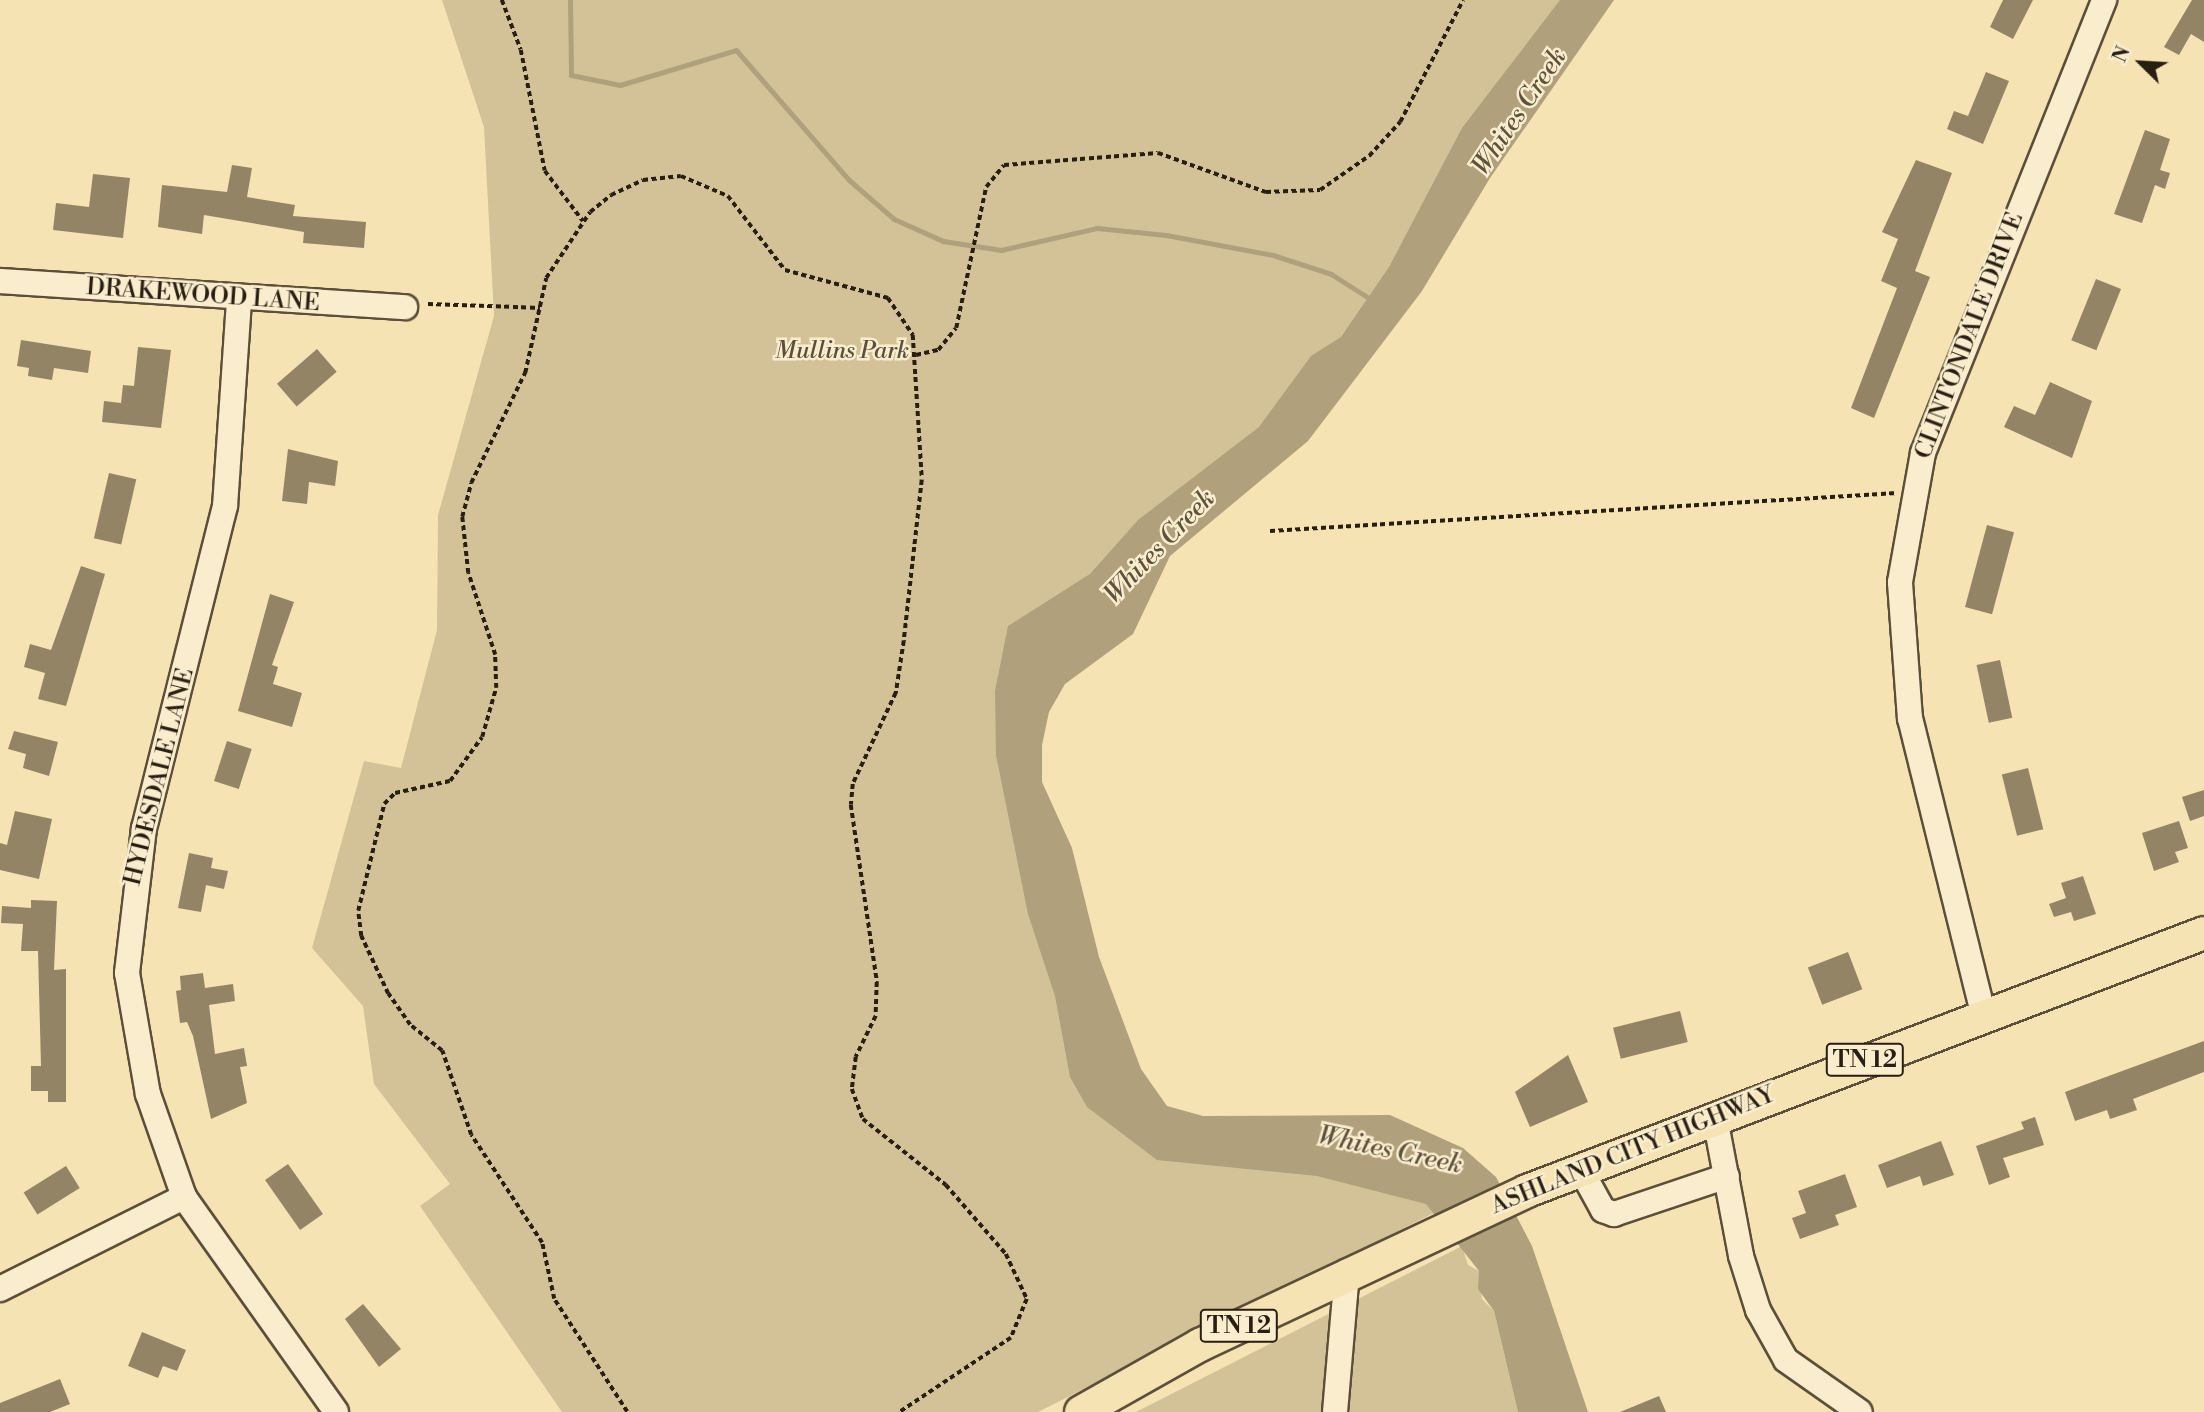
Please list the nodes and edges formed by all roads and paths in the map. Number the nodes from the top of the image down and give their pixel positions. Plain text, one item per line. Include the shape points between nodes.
1 (502, 0) edge
2 (1463, 0) edge
3 (2105, 0) edge
4 (583, 221) junction
5 (0, 281) edge
6 (239, 301) junction
7 (417, 306) joint
8 (540, 308) junction
9 (916, 355) junction
10 (1916, 491) junction
11 (1270, 531) dead end
12 (2204, 933) edge
13 (1983, 1013) junction
14 (1716, 1118) junction
15 (1581, 1170) junction
16 (1727, 1176) junction
17 (184, 1197) junction
18 (1348, 1272) junction
19 (0, 1289) edge
20 (336, 1412) edge
21 (627, 1412) edge
22 (900, 1412) edge
23 (1081, 1412) edge
24 (1335, 1412) edge
25 (1860, 1412) edge

1 - 4 path via 522,50 542,163
2 - 9 path via 1400,122 1369,156 1320,190 1266,192 1158,153 1004,165 986,187 956,328 938,350
3 - 10 street, CLINTONDALE DRIVE via 1923,453
4 - 8 path via 546,278
4 - 9 path via 630,185 656,177 701,180 728,197 785,270 888,298 908,320
5 - 6 street, DRAKEWOOD LANE
6 - 7 street, DRAKEWOOD LANE
6 - 17 street, HYDESDALE LANE via 225,506 131,899 127,973 132,1029
7 - 8 path
8 - 21 path via 525,373 471,483 462,517 464,554 492,640 496,688 482,737 450,781 396,793 384,804 358,925 399,1011 442,1051 471,1135 542,1244 554,1299
9 - 22 path via 922,480 904,641 895,693 853,784 851,805 877,982 876,1016 856,1057 852,1089 863,1119 946,1185 1006,1254 1027,1299 1011,1338
10 - 11 path
10 - 13 street, CLINTONDALE DRIVE via 1900,582 1910,719
12 - 13 main road, ASHLAND CITY HIGHWAY / TN 12
13 - 14 main road, ASHLAND CITY HIGHWAY / TN 12
14 - 15 main road, ASHLAND CITY HIGHWAY / TN 12
14 - 16 street
15 - 16 street via 1603,1210 1614,1214
15 - 18 main road, ASHLAND CITY HIGHWAY / TN 12
16 - 25 street via 1747,1283 1772,1339 1812,1384
17 - 19 street
17 - 20 street, HYDESDALE LANE
18 - 23 main road, ASHLAND CITY HIGHWAY / TN 12
18 - 24 street

